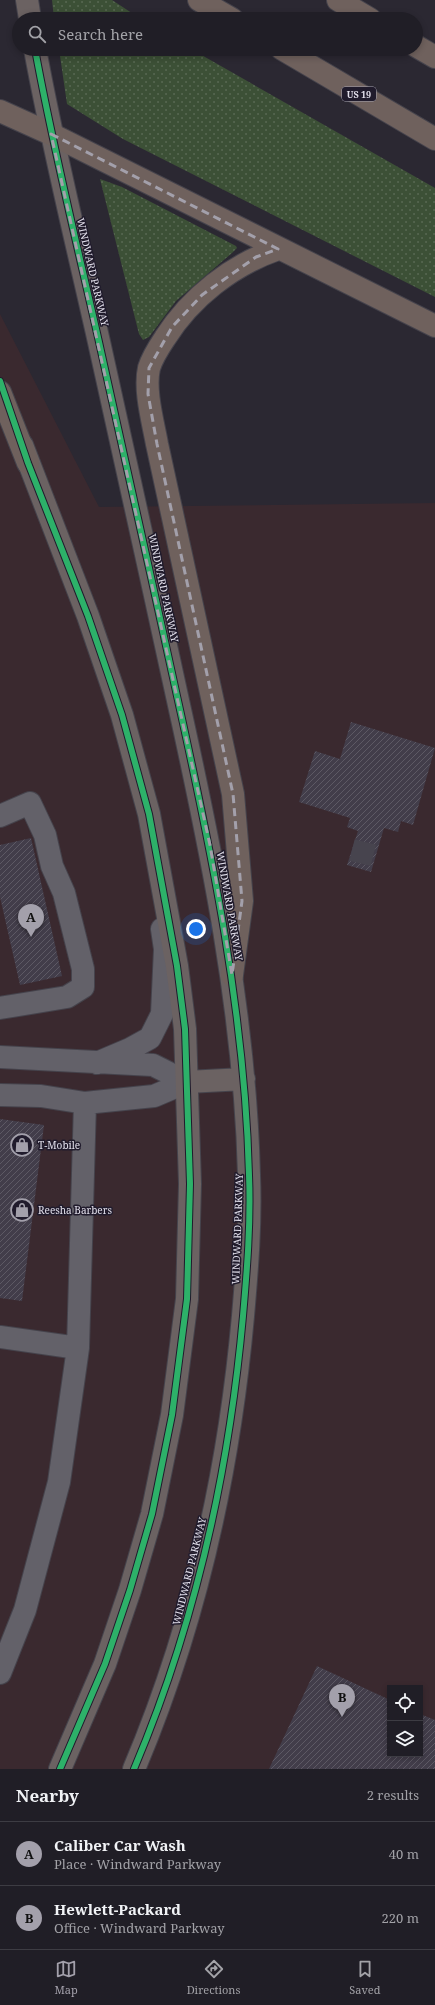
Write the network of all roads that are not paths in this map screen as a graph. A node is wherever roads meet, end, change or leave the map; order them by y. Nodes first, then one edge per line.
1 (27, 0) edge
2 (199, 0) edge
3 (338, 0) edge
4 (29, 12) edge
5 (220, 12) edge
6 (358, 12) edge
7 (423, 50) edge
8 (36, 56) edge
9 (294, 56) edge
10 (435, 57) edge
11 (0, 112) edge
12 (51, 134) junction
13 (435, 139) edge
14 (278, 249) junction
15 (435, 326) edge
16 (0, 381) edge
17 (0, 392) edge
18 (28, 463) junction
19 (149, 814) junction
20 (0, 816) edge
21 (232, 976) junction
22 (0, 1008) edge
23 (0, 1057) edge
24 (97, 1063) junction
25 (244, 1079) junction
26 (187, 1082) junction
27 (0, 1094) edge
28 (85, 1103) junction
29 (0, 1337) edge
30 (78, 1348) junction
31 (0, 1673) edge
32 (60, 1769) edge
33 (134, 1769) edge

1 - 4 main road
2 - 5 highway
3 - 6 highway
7 - 10 highway
8 - 12 main road, WINDWARD PARKWAY
9 - 13 highway, US 19
11 - 12 highway
12 - 14 highway
12 - 21 main road, WINDWARD PARKWAY
14 - 15 highway
14 - 21 highway
16 - 18 main road
17 - 18 highway
18 - 19 main road
19 - 24 lane
19 - 26 main road
20 - 22 lane
21 - 25 main road, WINDWARD PARKWAY
23 - 24 lane
24 - 26 lane
25 - 26 main road
25 - 33 main road, WINDWARD PARKWAY
26 - 28 lane
26 - 32 main road
27 - 28 lane
28 - 30 lane
29 - 30 lane
30 - 31 lane

